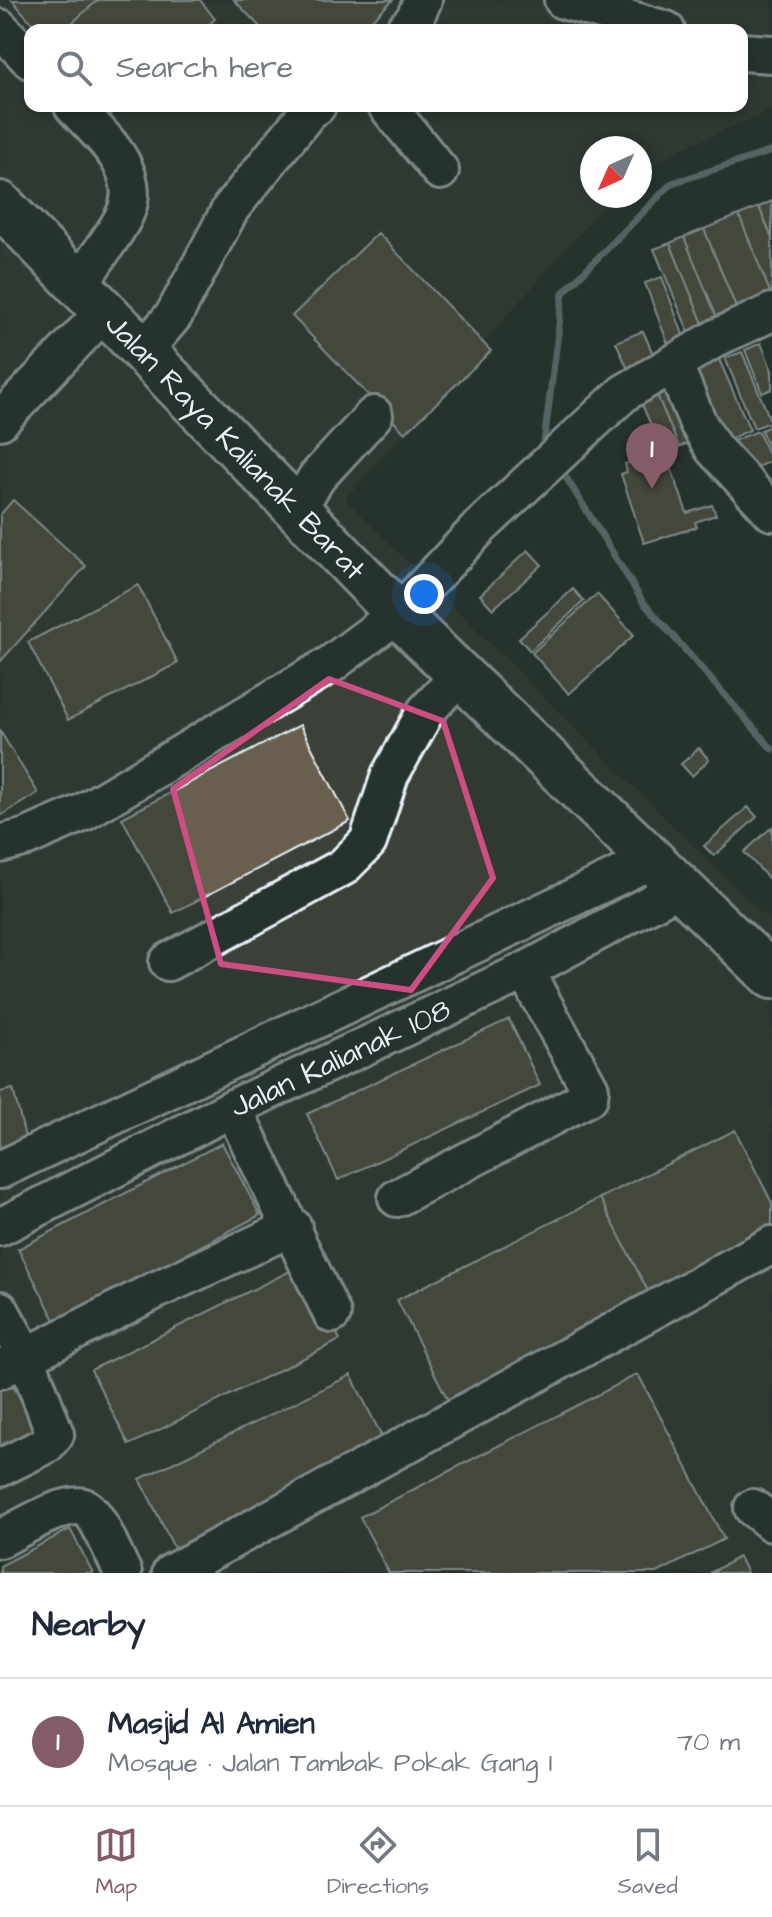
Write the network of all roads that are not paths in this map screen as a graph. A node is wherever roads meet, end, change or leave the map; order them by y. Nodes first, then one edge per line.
1 (423, 0) edge
2 (563, 0) edge
3 (410, 24) edge
4 (645, 24) edge
5 (0, 28) edge
6 (748, 52) edge
7 (24, 54) edge
8 (772, 54) edge
9 (78, 112) edge
10 (308, 112) edge
11 (392, 112) edge
12 (440, 171) dead end
13 (0, 204) edge
14 (92, 298) junction
15 (772, 312) edge
16 (144, 350) junction
17 (674, 365) junction
18 (374, 415) dead end
19 (0, 421) edge
20 (759, 478) edge
21 (298, 508) junction
22 (772, 512) edge
23 (399, 613) junction
24 (461, 674) junction
25 (0, 844) edge
26 (667, 874) junction
27 (168, 962) dead end
28 (527, 970) junction
29 (772, 976) edge
30 (233, 1108) junction
31 (0, 1170) edge
32 (397, 1198) dead end
33 (0, 1227) edge
34 (293, 1227) junction
35 (772, 1245) edge
36 (0, 1310) edge
37 (332, 1314) dead end
38 (13, 1363) edge
39 (0, 1468) edge
40 (0, 1539) edge
41 (123, 1573) edge
42 (171, 1573) edge

1 - 3 street
2 - 4 street
5 - 7 street
6 - 8 street
9 - 14 street
10 - 16 street
11 - 12 street
13 - 14 highway, Jalan Raya Kalianak Barat
14 - 16 highway, Jalan Raya Kalianak Barat
14 - 19 street
15 - 17 street
16 - 21 highway, Jalan Raya Kalianak Barat
17 - 20 street
17 - 23 street
18 - 21 street
20 - 22 street
21 - 23 highway, Jalan Raya Kalianak Barat
23 - 24 highway, Jalan Raya Kalianak Barat
23 - 25 street
24 - 26 highway, Jalan Raya Kalianak Barat
24 - 27 street
26 - 28 street, Jalan Kalianak 108
26 - 29 highway, Jalan Raya Kalianak Barat
26 - 31 street
28 - 30 street, Jalan Kalianak 108
28 - 32 street
30 - 33 street, Jalan Kalianak 108
30 - 34 street
34 - 37 street
34 - 38 street
35 - 42 street
36 - 38 street
38 - 39 street
40 - 41 street

